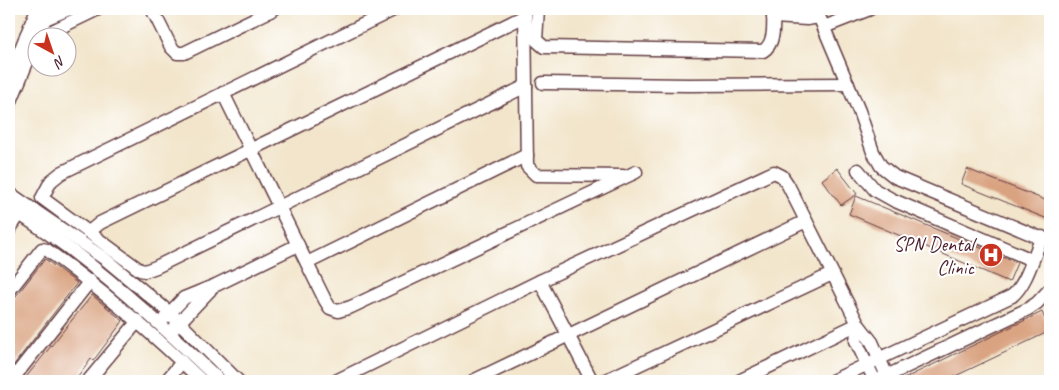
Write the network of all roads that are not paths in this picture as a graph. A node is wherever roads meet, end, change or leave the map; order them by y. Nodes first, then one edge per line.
1 (70, 9) edge
2 (98, 9) edge
3 (152, 9) edge
4 (274, 9) edge
5 (395, 9) edge
6 (538, 9) edge
7 (870, 9) edge
8 (525, 12) edge
9 (773, 12) edge
10 (41, 13) edge
11 (819, 15) edge
12 (37, 28) edge
13 (55, 28) edge
14 (28, 48) edge
15 (28, 56) edge
16 (9, 78) edge
17 (543, 83) dead end
18 (848, 84) junction
19 (526, 86) junction
20 (224, 93) junction
21 (9, 106) edge
22 (252, 149) junction
23 (527, 155) junction
24 (858, 170) dead end
25 (886, 170) junction
26 (871, 185) junction
27 (915, 185) junction
28 (949, 199) junction
29 (14, 205) edge
30 (907, 206) junction
31 (280, 207) junction
32 (995, 218) junction
33 (939, 220) junction
34 (806, 221) junction
35 (9, 230) edge
36 (89, 232) junction
37 (1046, 239) edge
38 (986, 240) junction
39 (298, 245) junction
40 (1032, 260) junction
41 (307, 263) junction
42 (832, 274) junction
43 (90, 281) junction
44 (540, 281) junction
45 (1050, 289) edge
46 (9, 290) edge
47 (1018, 290) junction
48 (1035, 304) junction
49 (174, 318) junction
50 (138, 321) junction
51 (160, 324) junction
52 (858, 324) junction
53 (170, 333) junction
54 (568, 335) junction
55 (879, 358) junction
56 (182, 362) junction
57 (866, 364) junction
58 (879, 379) edge
59 (11, 381) edge
60 (88, 381) edge
61 (166, 381) edge
62 (202, 381) edge
63 (220, 381) edge
64 (238, 381) edge
65 (336, 381) edge
66 (473, 381) edge
67 (592, 381) edge
68 (604, 381) edge
69 (739, 381) edge
70 (832, 381) edge

1 - 10 street
2 - 13 street
3 - 4 street
5 - 20 street
6 - 9 street
7 - 11 street
8 - 19 street
8 - 22 street
9 - 11 street
10 - 12 street
11 - 18 street
14 - 16 street
15 - 21 street
17 - 18 street
18 - 25 street
19 - 23 street
19 - 31 street
20 - 22 street
20 - 36 street
22 - 31 street
22 - 36 street
23 - 41 street
23 - 41 street
24 - 26 street
25 - 26 street
25 - 27 street
26 - 30 street
27 - 28 street
27 - 30 street
28 - 32 street
28 - 33 street
29 - 35 street
29 - 49 street
29 - 51 street
30 - 33 street
31 - 36 street
31 - 39 street
32 - 37 street
32 - 38 street
33 - 38 street
34 - 42 street
34 - 44 street
34 - 54 street
37 - 40 street
38 - 40 street
39 - 41 street
39 - 49 street
40 - 47 street
42 - 52 street
42 - 68 street
43 - 46 street
43 - 50 street
43 - 59 street
44 - 54 street
44 - 65 street
45 - 48 street
47 - 48 street
47 - 55 street
48 - 58 street
49 - 51 street
49 - 53 street
49 - 64 street
50 - 56 street
50 - 60 street
51 - 53 street
52 - 55 street
52 - 57 street
52 - 69 street
53 - 63 street
54 - 66 street
54 - 67 street
55 - 57 street
55 - 58 street
56 - 61 street
56 - 62 street
57 - 58 street
57 - 70 street

